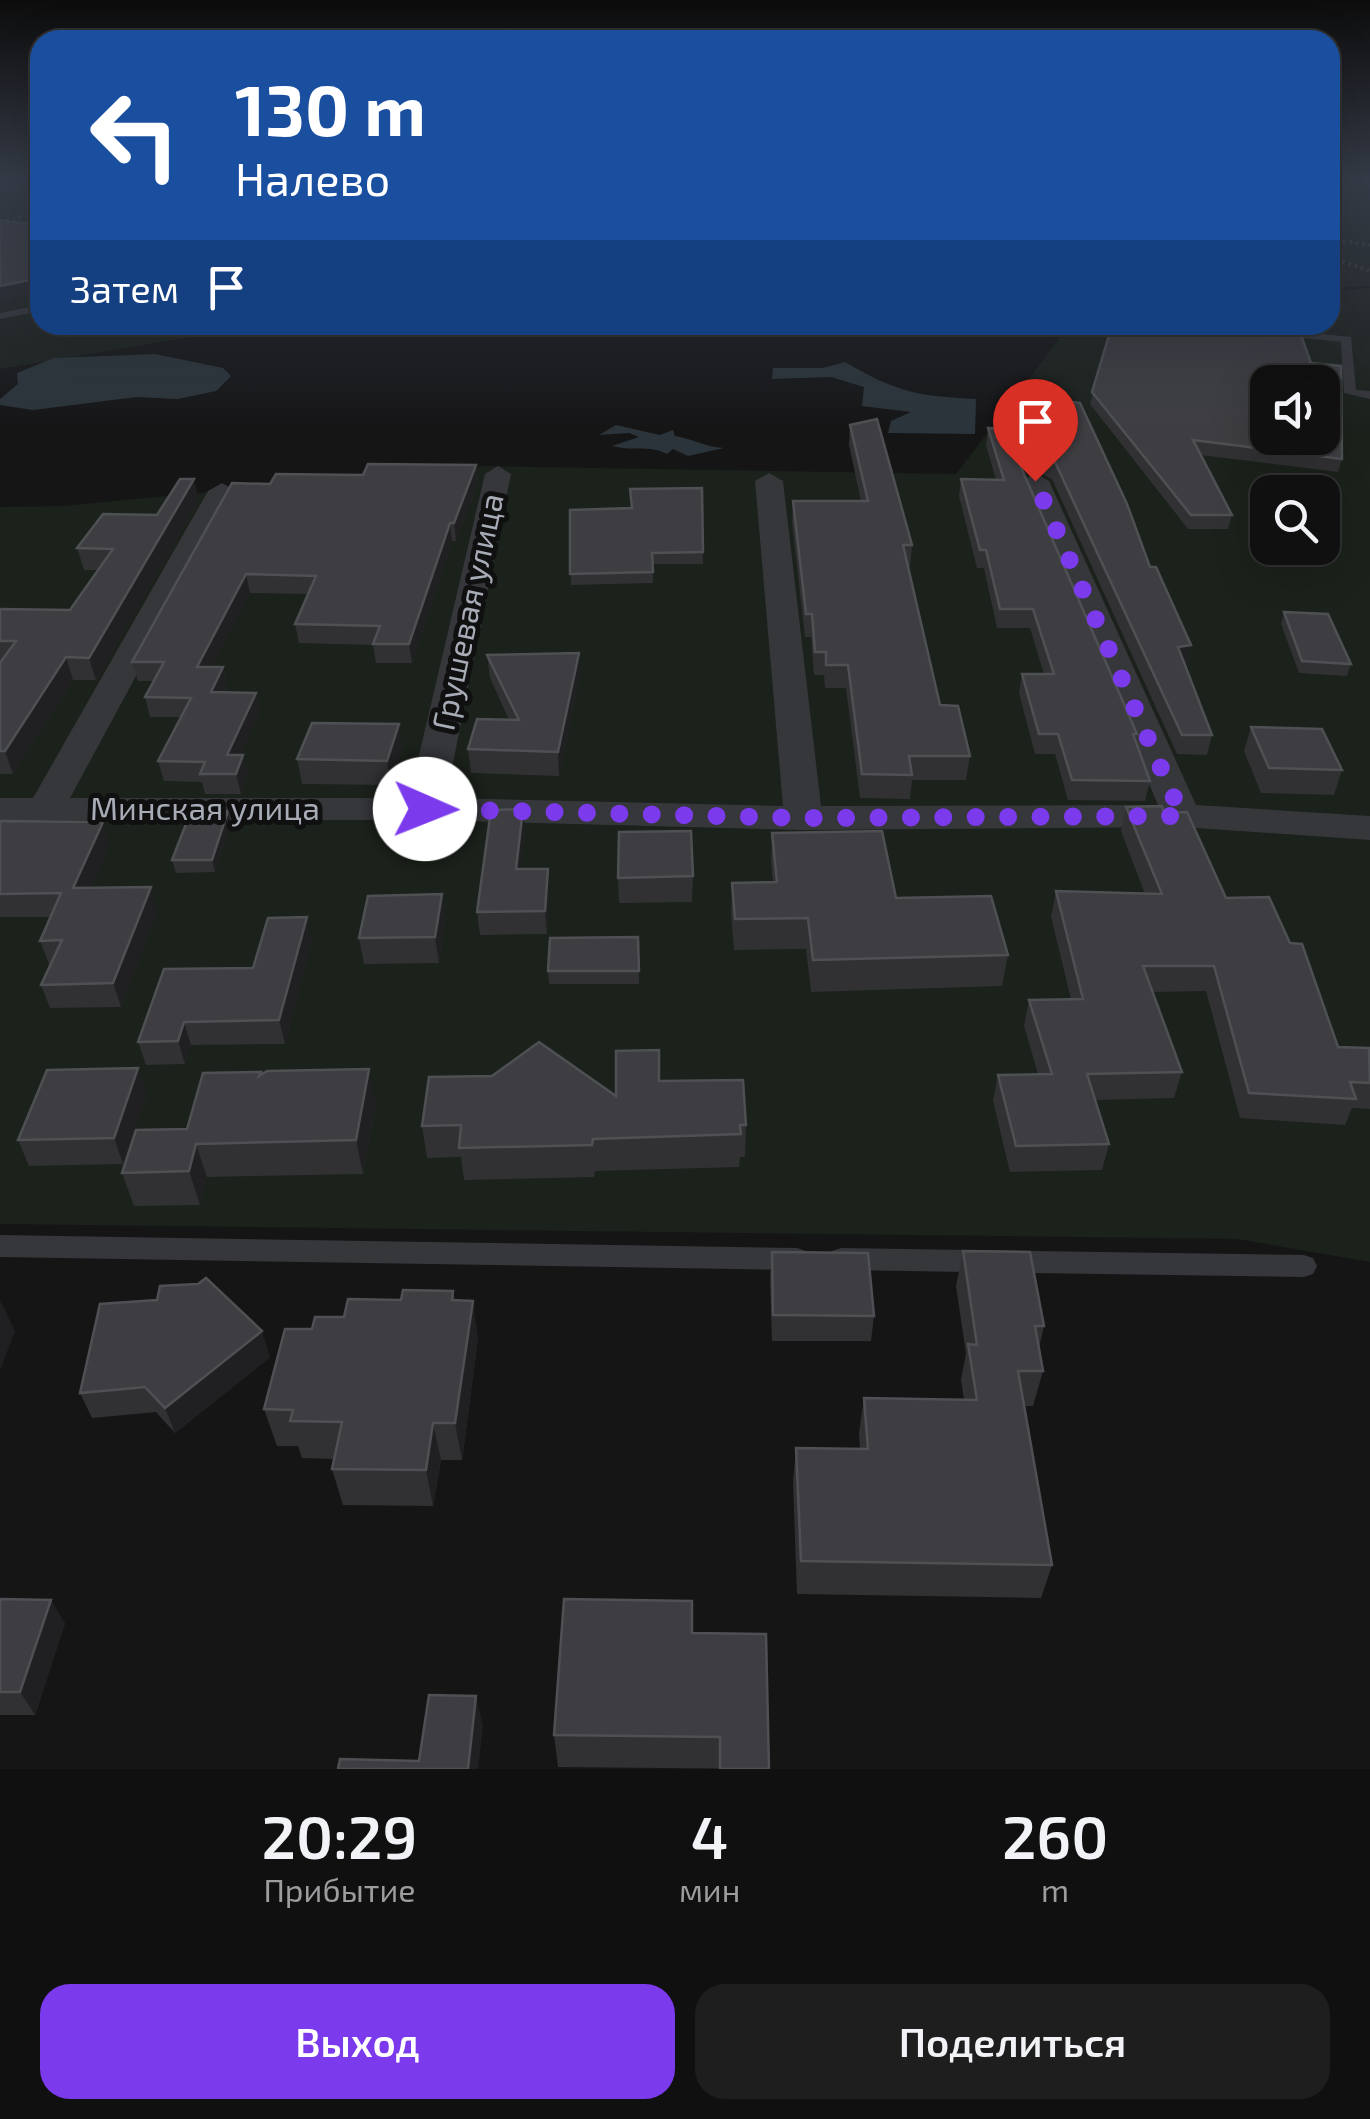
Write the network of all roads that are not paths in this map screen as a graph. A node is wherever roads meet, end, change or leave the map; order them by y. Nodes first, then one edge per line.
1 (30, 310) edge
2 (0, 316) edge
3 (1300, 335) edge
4 (1370, 395) edge
5 (498, 474) dead end
6 (768, 481) dead end
7 (1035, 481) dead end
8 (222, 491) edge
9 (45, 809) junction
10 (425, 809) junction
11 (0, 810) edge
12 (1182, 816) junction
13 (803, 818) junction
14 (1370, 828) edge
15 (0, 1246) edge
16 (1304, 1266) dead end

1 - 2 lane
3 - 4 lane
5 - 10 street, Грушевая улица
6 - 13 street
7 - 12 street
8 - 9 street
9 - 10 street, Минская улица
9 - 11 street, Минская улица
10 - 13 street, Минская улица
12 - 13 street, Минская улица
12 - 14 street, Минская улица
15 - 16 lane

